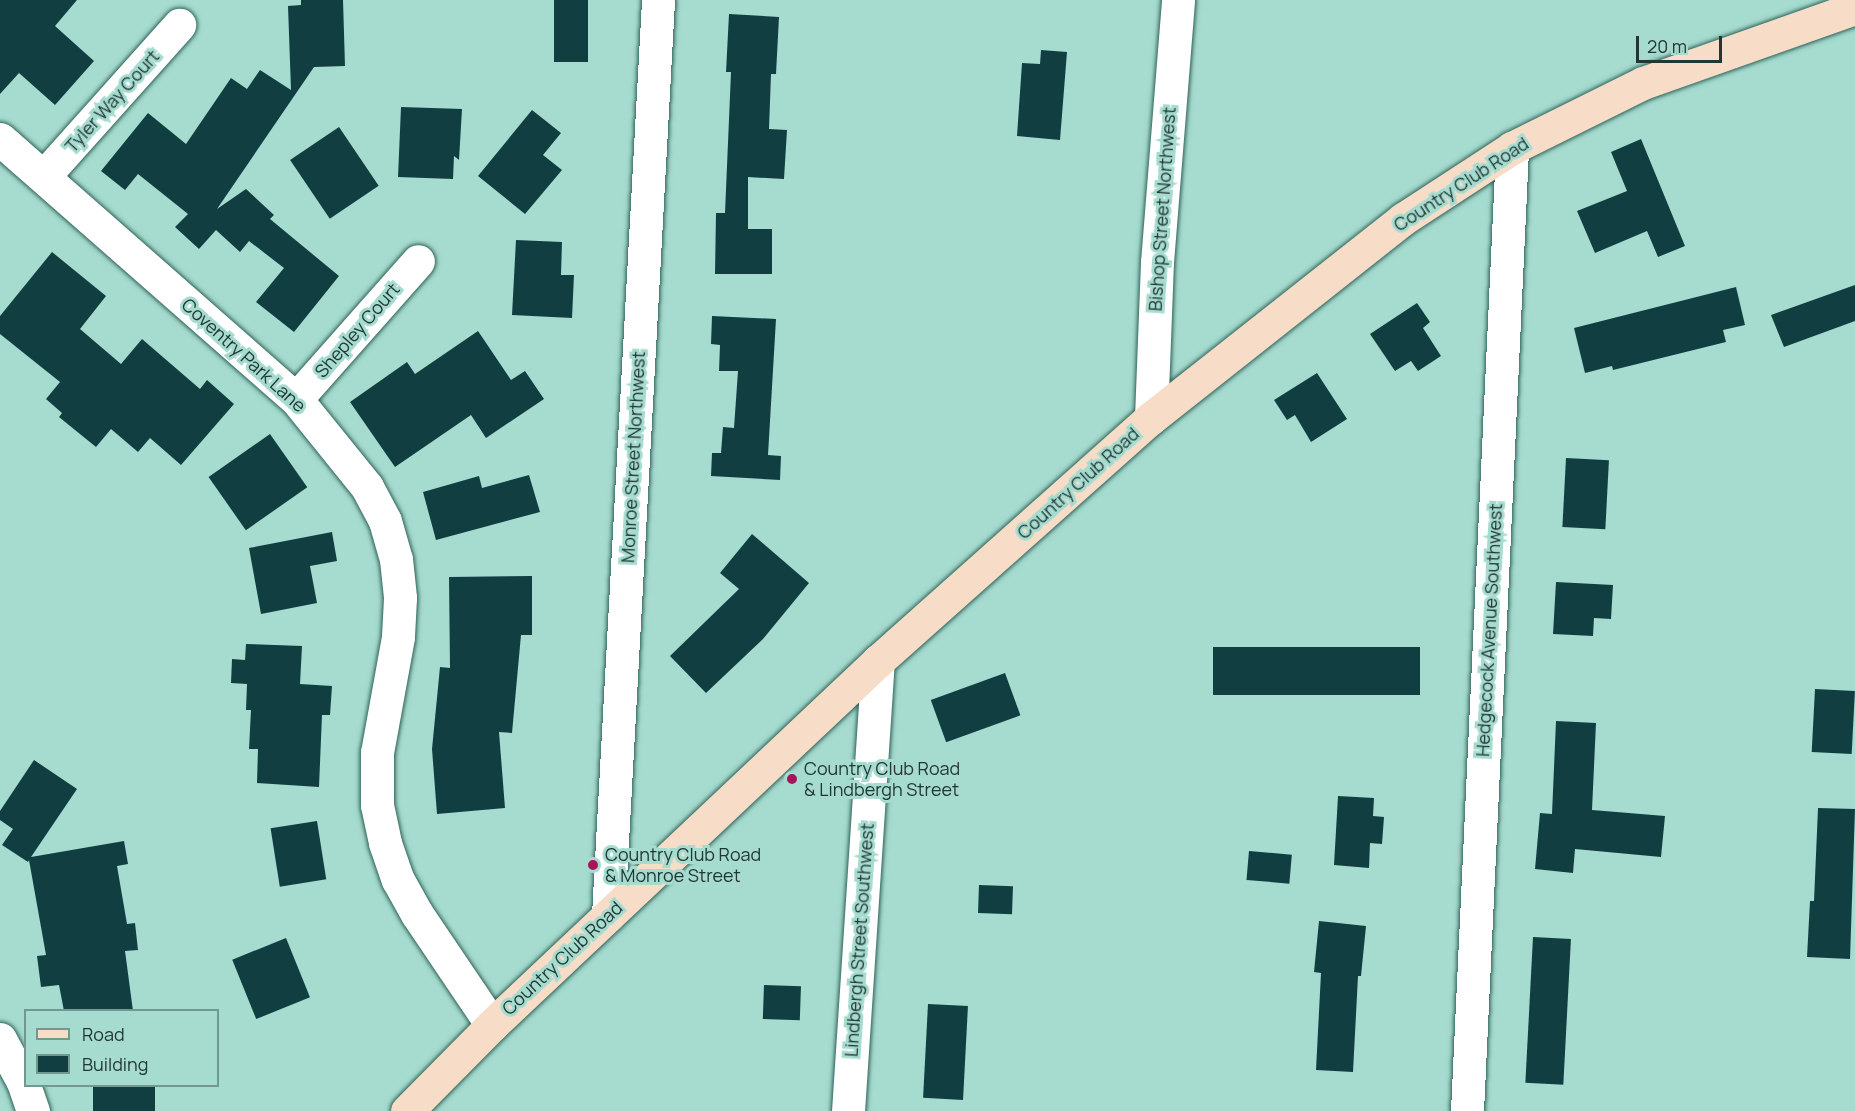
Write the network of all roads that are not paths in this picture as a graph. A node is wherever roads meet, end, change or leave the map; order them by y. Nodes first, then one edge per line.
1 (658, 0) edge
2 (1178, 0) edge
3 (1855, 8) edge
4 (179, 25) dead end
5 (0, 139) edge
6 (1512, 148) junction
7 (44, 176) junction
8 (418, 261) dead end
9 (296, 399) junction
10 (1151, 418) junction
11 (878, 661) junction
12 (608, 915) junction
13 (492, 1025) junction
14 (0, 1039) edge
15 (24, 1085) edge
16 (25, 1087) edge
17 (33, 1111) edge
18 (407, 1111) edge
19 (848, 1111) edge
20 (1467, 1111) edge

1 - 12 street, Monroe Street Northwest
2 - 10 street, Bishop Street Northwest
3 - 6 main road, Country Club Road
4 - 7 street, Tyler Way Court
5 - 7 street, Coventry Park Lane
6 - 10 main road, Country Club Road
6 - 20 street, Hedgecock Avenue Southwest
7 - 9 street, Coventry Park Lane
8 - 9 street, Shepley Court
9 - 13 street, Coventry Park Lane
10 - 11 main road, Country Club Road
11 - 12 main road, Country Club Road
11 - 19 street, Lindbergh Street Southwest
12 - 13 main road, Country Club Road
13 - 18 main road, Country Club Road
14 - 15 street
16 - 17 street

